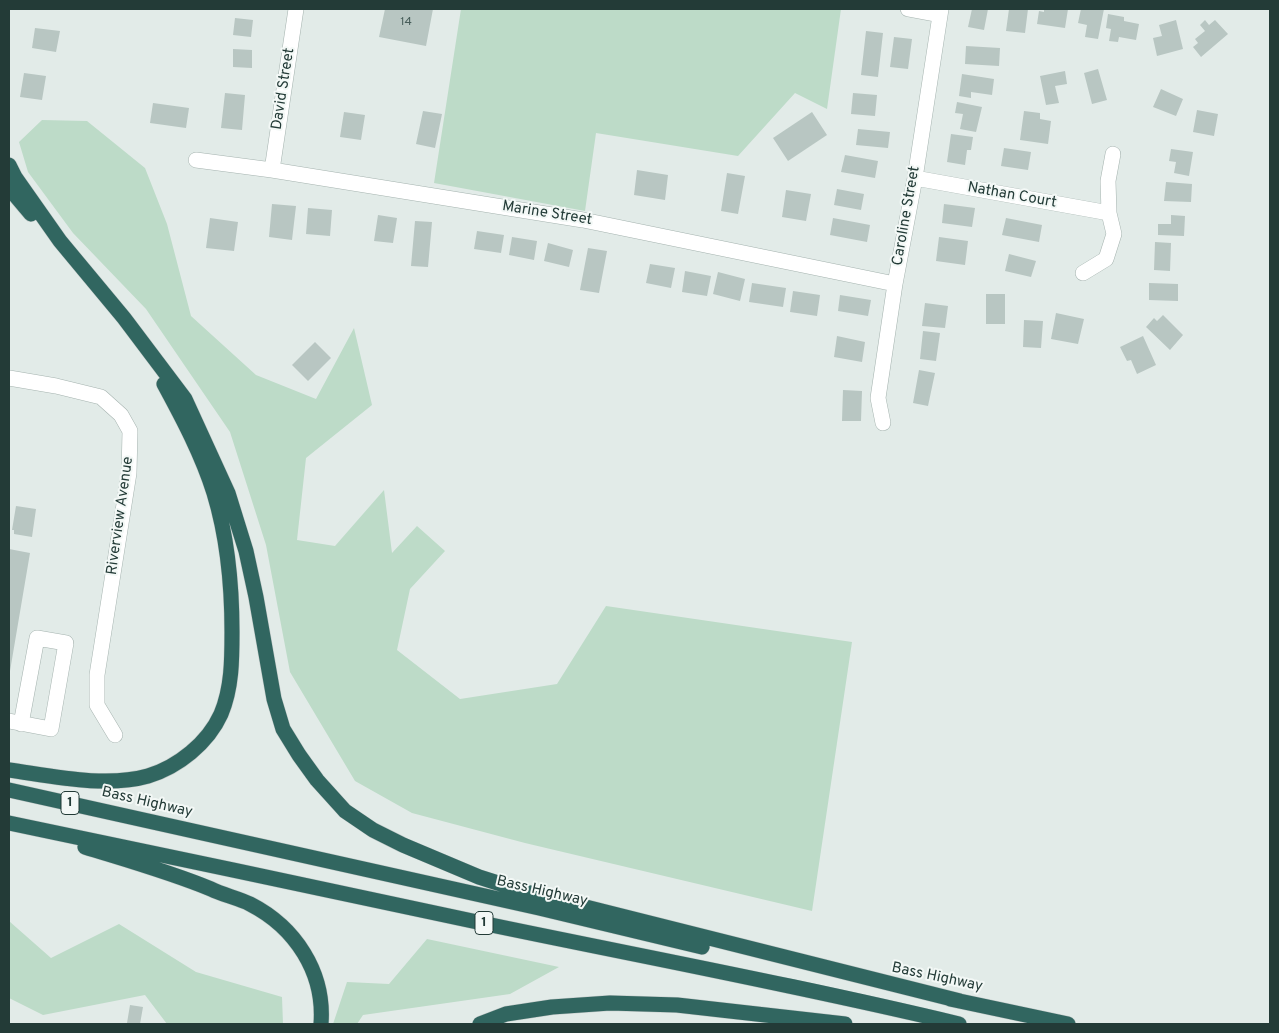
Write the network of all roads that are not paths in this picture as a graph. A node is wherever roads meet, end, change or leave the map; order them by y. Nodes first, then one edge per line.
1 (296, 9) edge
2 (908, 9) edge
3 (940, 12) edge
4 (1113, 154) dead end
5 (196, 160) dead end
6 (9, 165) edge
7 (272, 170) junction
8 (915, 178) junction
9 (9, 188) edge
10 (9, 195) edge
11 (24, 207) junction
12 (1109, 213) junction
13 (60, 241) junction
14 (1083, 273) dead end
15 (895, 284) junction
16 (124, 318) junction
17 (9, 378) edge
18 (883, 423) dead end
19 (15, 722) edge
20 (115, 735) dead end
21 (9, 770) edge
22 (9, 790) edge
23 (9, 824) edge
24 (960, 1001) junction
25 (321, 1024) edge
26 (480, 1024) edge
27 (845, 1024) edge
28 (959, 1024) edge
29 (1068, 1024) edge

1 - 7 street, David Street
2 - 3 street
3 - 8 street, Caroline Street
4 - 12 street
5 - 7 street, Marine Street
6 - 13 highway
7 - 15 street, Marine Street
8 - 12 street, Nathan Court
8 - 15 street, Caroline Street
9 - 11 highway
10 - 11 highway
11 - 13 highway
12 - 14 street
13 - 16 highway
15 - 18 street, Caroline Street
16 - 21 highway
16 - 24 highway
17 - 20 street, Riverview Avenue
19 - 19 street
22 - 24 highway, Bass Highway / 1
23 - 25 highway
23 - 28 highway, 1
24 - 29 highway, Bass Highway / 1
26 - 27 highway

